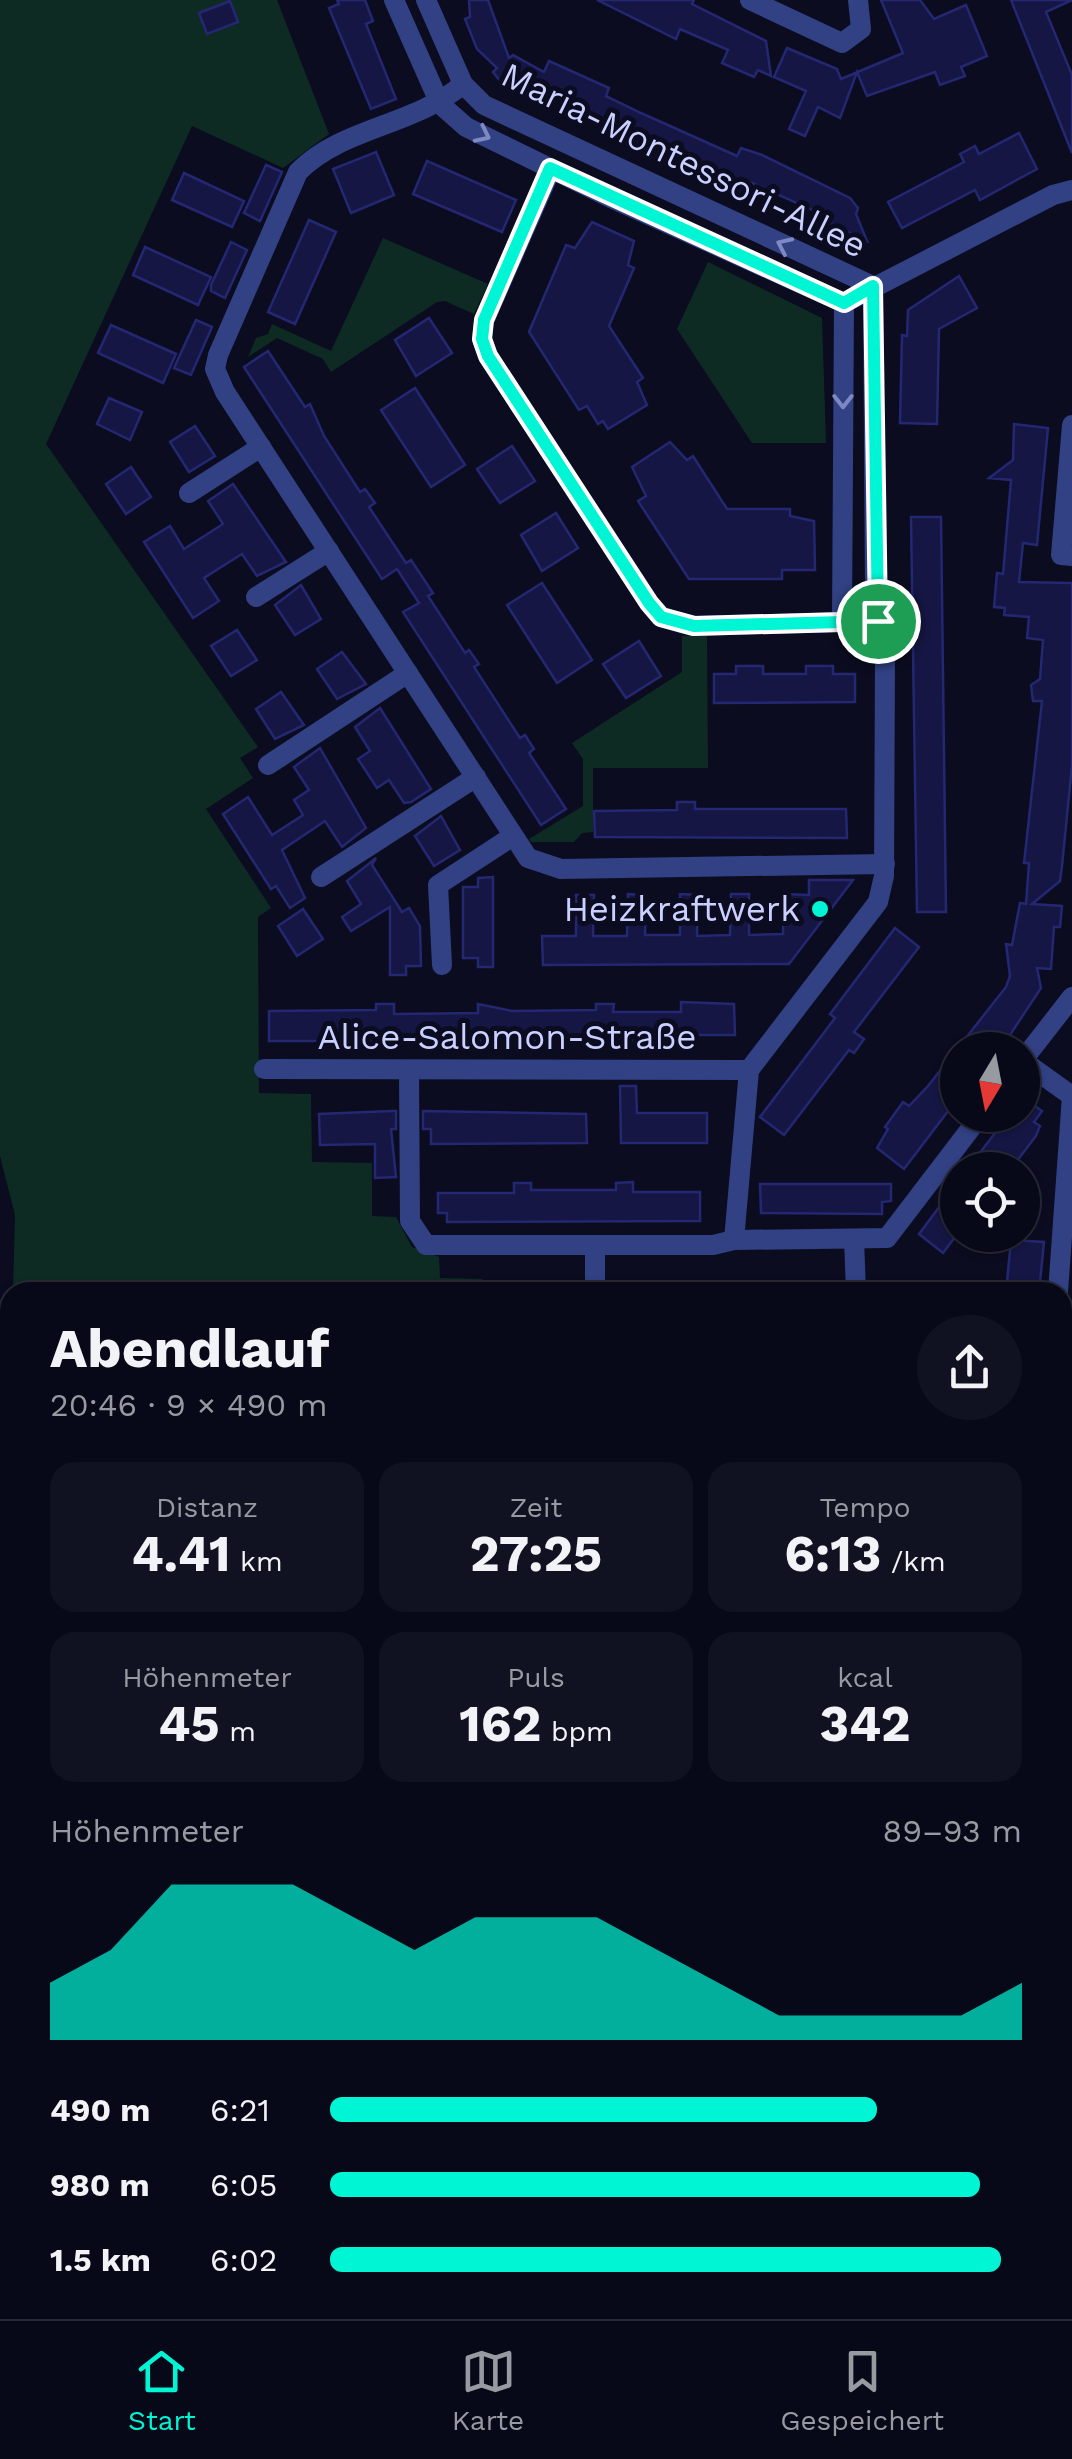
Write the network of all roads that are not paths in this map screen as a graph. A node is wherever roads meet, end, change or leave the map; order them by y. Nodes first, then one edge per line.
1 (394, 0) edge
2 (426, 0) edge
3 (750, 0) edge
4 (858, 0) edge
5 (463, 84) junction
6 (440, 104) junction
7 (550, 168) junction
8 (1072, 190) edge
9 (873, 286) junction
10 (844, 303) junction
11 (1072, 426) edge
12 (261, 447) junction
13 (189, 493) dead end
14 (1068, 509) edge
15 (329, 551) junction
16 (1072, 556) edge
17 (256, 597) dead end
18 (878, 621) junction
19 (842, 622) junction
20 (408, 673) junction
21 (268, 765) dead end
22 (476, 778) junction
23 (513, 836) junction
24 (885, 864) junction
25 (321, 877) dead end
26 (442, 965) dead end
27 (1072, 996) edge
28 (1040, 1038) edge
29 (264, 1069) dead end
30 (409, 1070) junction
31 (749, 1070) junction
32 (1040, 1073) edge
33 (968, 1132) edge
34 (854, 1239) junction
35 (734, 1240) junction
36 (595, 1246) junction
37 (596, 1282) edge
38 (856, 1282) edge
39 (1059, 1282) edge

1 - 6 street, Maria-Montessori-Allee
2 - 5 street, Maria-Montessori-Allee
3 - 4 street
5 - 6 street
9 -> 5 street, Maria-Montessori-Allee
6 -> 7 street, Maria-Montessori-Allee
6 - 12 street
7 - 10 street, Maria-Montessori-Allee
7 - 19 street
8 - 9 street
9 - 10 street
9 - 18 street, Maria-Montessori-Allee
10 -> 19 street, Maria-Montessori-Allee
11 - 14 street
12 - 13 street
12 - 15 street
14 - 16 street
15 - 17 street
15 - 20 street
18 - 19 street
18 - 24 street, Maria-Montessori-Allee
20 - 21 street
20 - 22 street
22 - 23 street
22 - 25 street
23 - 24 street
23 - 26 street
24 - 31 street, Maria-Montessori-Allee
27 - 28 street
29 - 30 street, Alice-Salomon-Straße
30 - 31 street, Alice-Salomon-Straße
30 - 36 street
31 - 35 street
32 - 39 street
33 - 34 street
34 - 35 street
34 - 38 street
35 - 36 street
36 - 37 street

